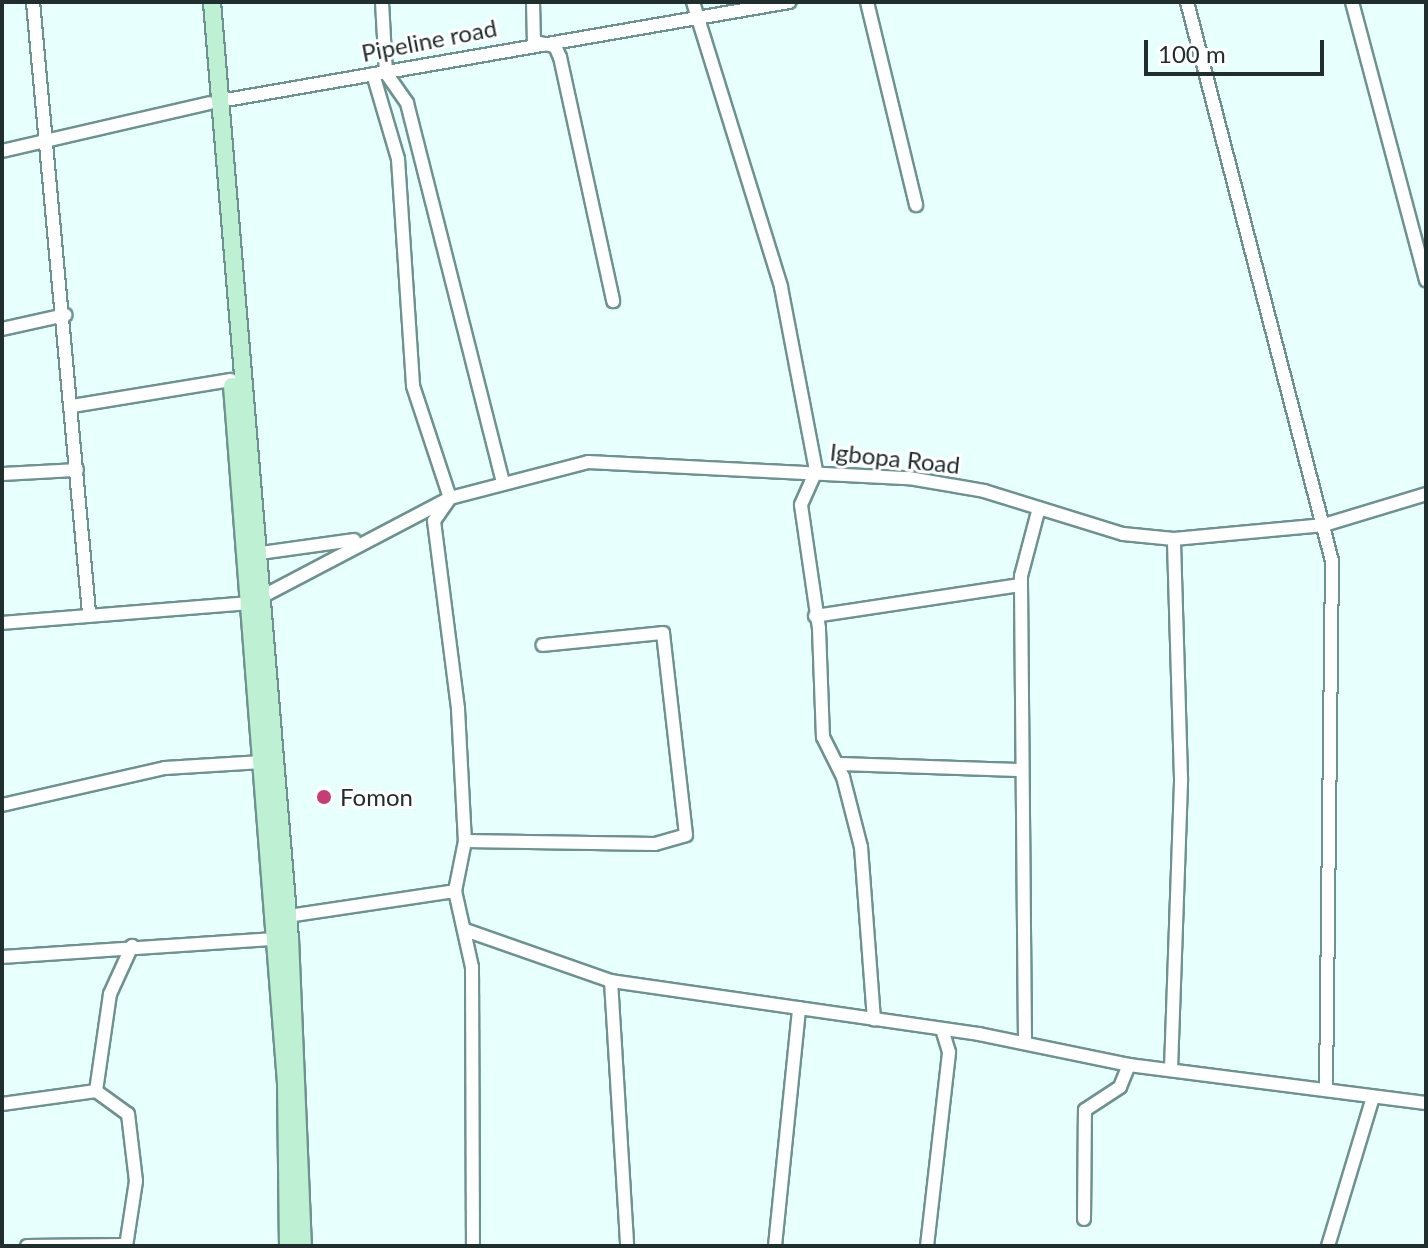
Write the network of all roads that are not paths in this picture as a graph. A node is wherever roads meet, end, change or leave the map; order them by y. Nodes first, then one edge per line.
1 (33, 2) edge
2 (202, 2) edge
3 (212, 2) edge
4 (382, 2) edge
5 (533, 2) edge
6 (693, 2) edge
7 (789, 2) edge
8 (867, 2) edge
9 (1187, 2) edge
10 (1352, 2) edge
11 (696, 16) junction
12 (534, 42) junction
13 (379, 74) junction
14 (215, 102) junction
15 (51, 141) junction
16 (2, 151) edge
17 (916, 205) dead end
18 (1426, 280) edge
19 (613, 301) dead end
20 (65, 315) junction
21 (2, 329) edge
22 (231, 380) junction
23 (72, 406) junction
24 (77, 470) junction
25 (816, 471) junction
26 (2, 474) edge
27 (502, 479) junction
28 (1426, 494) edge
29 (450, 498) junction
30 (1039, 508) junction
31 (1324, 525) junction
32 (361, 539) junction
33 (1174, 539) junction
34 (252, 554) junction
35 (1021, 585) junction
36 (257, 600) junction
37 (89, 613) junction
38 (815, 616) junction
39 (2, 623) edge
40 (543, 645) dead end
41 (262, 762) junction
42 (839, 764) junction
43 (1019, 770) junction
44 (2, 805) edge
45 (465, 841) junction
46 (455, 891) junction
47 (288, 916) junction
48 (468, 931) junction
49 (276, 939) junction
50 (132, 946) junction
51 (2, 957) edge
52 (611, 981) junction
53 (799, 1008) junction
54 (874, 1020) junction
55 (942, 1029) junction
56 (1025, 1042) junction
57 (1129, 1065) junction
58 (1171, 1069) junction
59 (1326, 1089) junction
60 (96, 1091) junction
61 (1373, 1097) junction
62 (1426, 1103) edge
63 (2, 1104) edge
64 (1084, 1219) dead end
65 (126, 1245) edge
66 (27, 1246) edge
67 (288, 1246) edge
68 (303, 1246) edge
69 (473, 1246) edge
70 (627, 1246) edge
71 (775, 1246) edge
72 (927, 1246) edge
73 (1328, 1246) edge

1 - 15 street
2 - 14 main road
3 - 14 main road
4 - 13 street
5 - 12 street
6 - 11 street
7 - 11 street, Pipeline road
8 - 17 street
9 - 31 street
10 - 18 street
11 - 12 street, Pipeline road
11 - 25 street
12 - 13 street, Pipeline road
12 - 19 street
13 - 14 street, Pipeline road
13 - 27 street
13 - 29 street
14 - 15 street, Pipeline road
14 - 22 main road
14 - 34 main road
15 - 16 street, Pipeline road
15 - 20 street
20 - 21 street
20 - 23 street
22 - 23 street
22 - 34 main road
23 - 24 street
24 - 26 street
24 - 37 street
25 - 27 street, Igbopa Road
25 - 30 street, Igbopa Road
25 - 38 street
27 - 29 street, Igbopa Road
28 - 31 street, Igbopa Road
29 - 32 street, Igbopa Road
29 - 45 street
30 - 33 street, Igbopa Road
30 - 35 street
31 - 33 street, Igbopa Road
31 - 59 street
32 - 34 street
32 - 36 street
33 - 58 street
34 - 36 main road
35 - 38 street
35 - 43 street
36 - 37 street
36 - 41 main road
36 - 47 main road
37 - 39 street
38 - 42 street
40 - 45 street
41 - 44 street
41 - 49 main road
42 - 43 street
42 - 54 street
43 - 56 street
45 - 46 street
46 - 47 street
46 - 48 street
47 - 68 main road
48 - 52 street
48 - 69 street
49 - 50 street
49 - 67 main road
50 - 51 street
50 - 60 street
52 - 53 street
52 - 70 street
53 - 54 street
53 - 71 street
54 - 55 street
55 - 56 street
55 - 72 street
56 - 57 street
57 - 58 street
57 - 64 street
58 - 59 street
59 - 61 street
60 - 63 street
60 - 65 street
61 - 62 street
61 - 73 street
65 - 66 street

